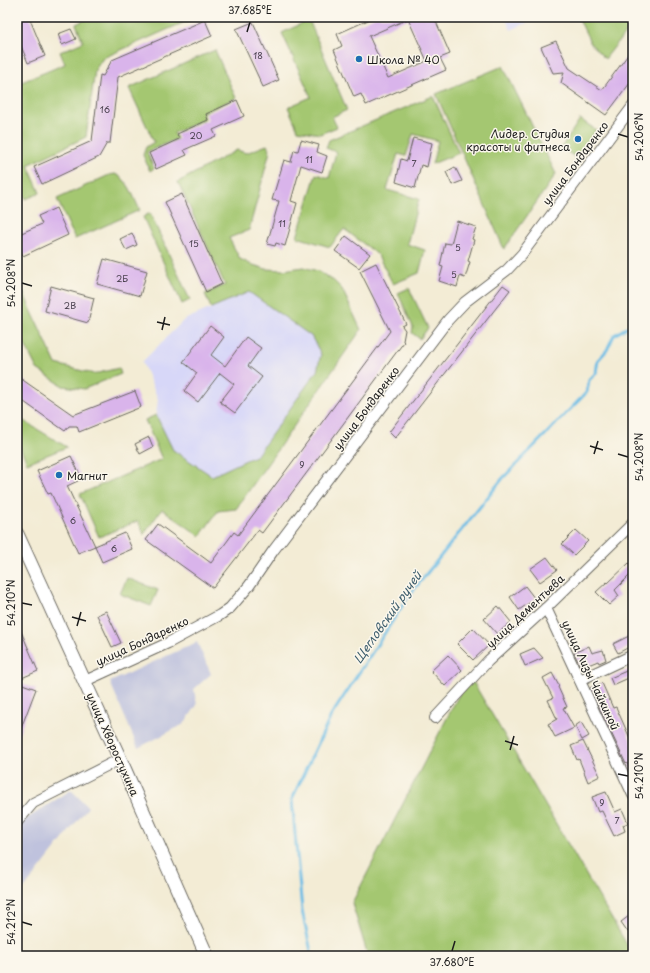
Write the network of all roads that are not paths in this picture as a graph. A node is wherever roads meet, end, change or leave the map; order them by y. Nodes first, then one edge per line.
1 (633, 106) edge
2 (633, 523) edge
3 (17, 534) edge
4 (546, 608) junction
5 (633, 656) edge
6 (580, 680) junction
7 (85, 681) junction
8 (435, 718) dead end
9 (120, 759) junction
10 (633, 795) edge
11 (17, 822) edge
12 (207, 956) edge

1 - 7 street, улица Бондаренко
2 - 4 street, улица Дементьева
3 - 7 street, улица Хворостухина
4 - 6 street, улица Лизы Чайкиной
4 - 8 street, улица Дементьева
5 - 6 street
6 - 10 street, улица Лизы Чайкиной
7 - 9 street, улица Хворостухина
9 - 11 street
9 - 12 street, улица Хворостухина

